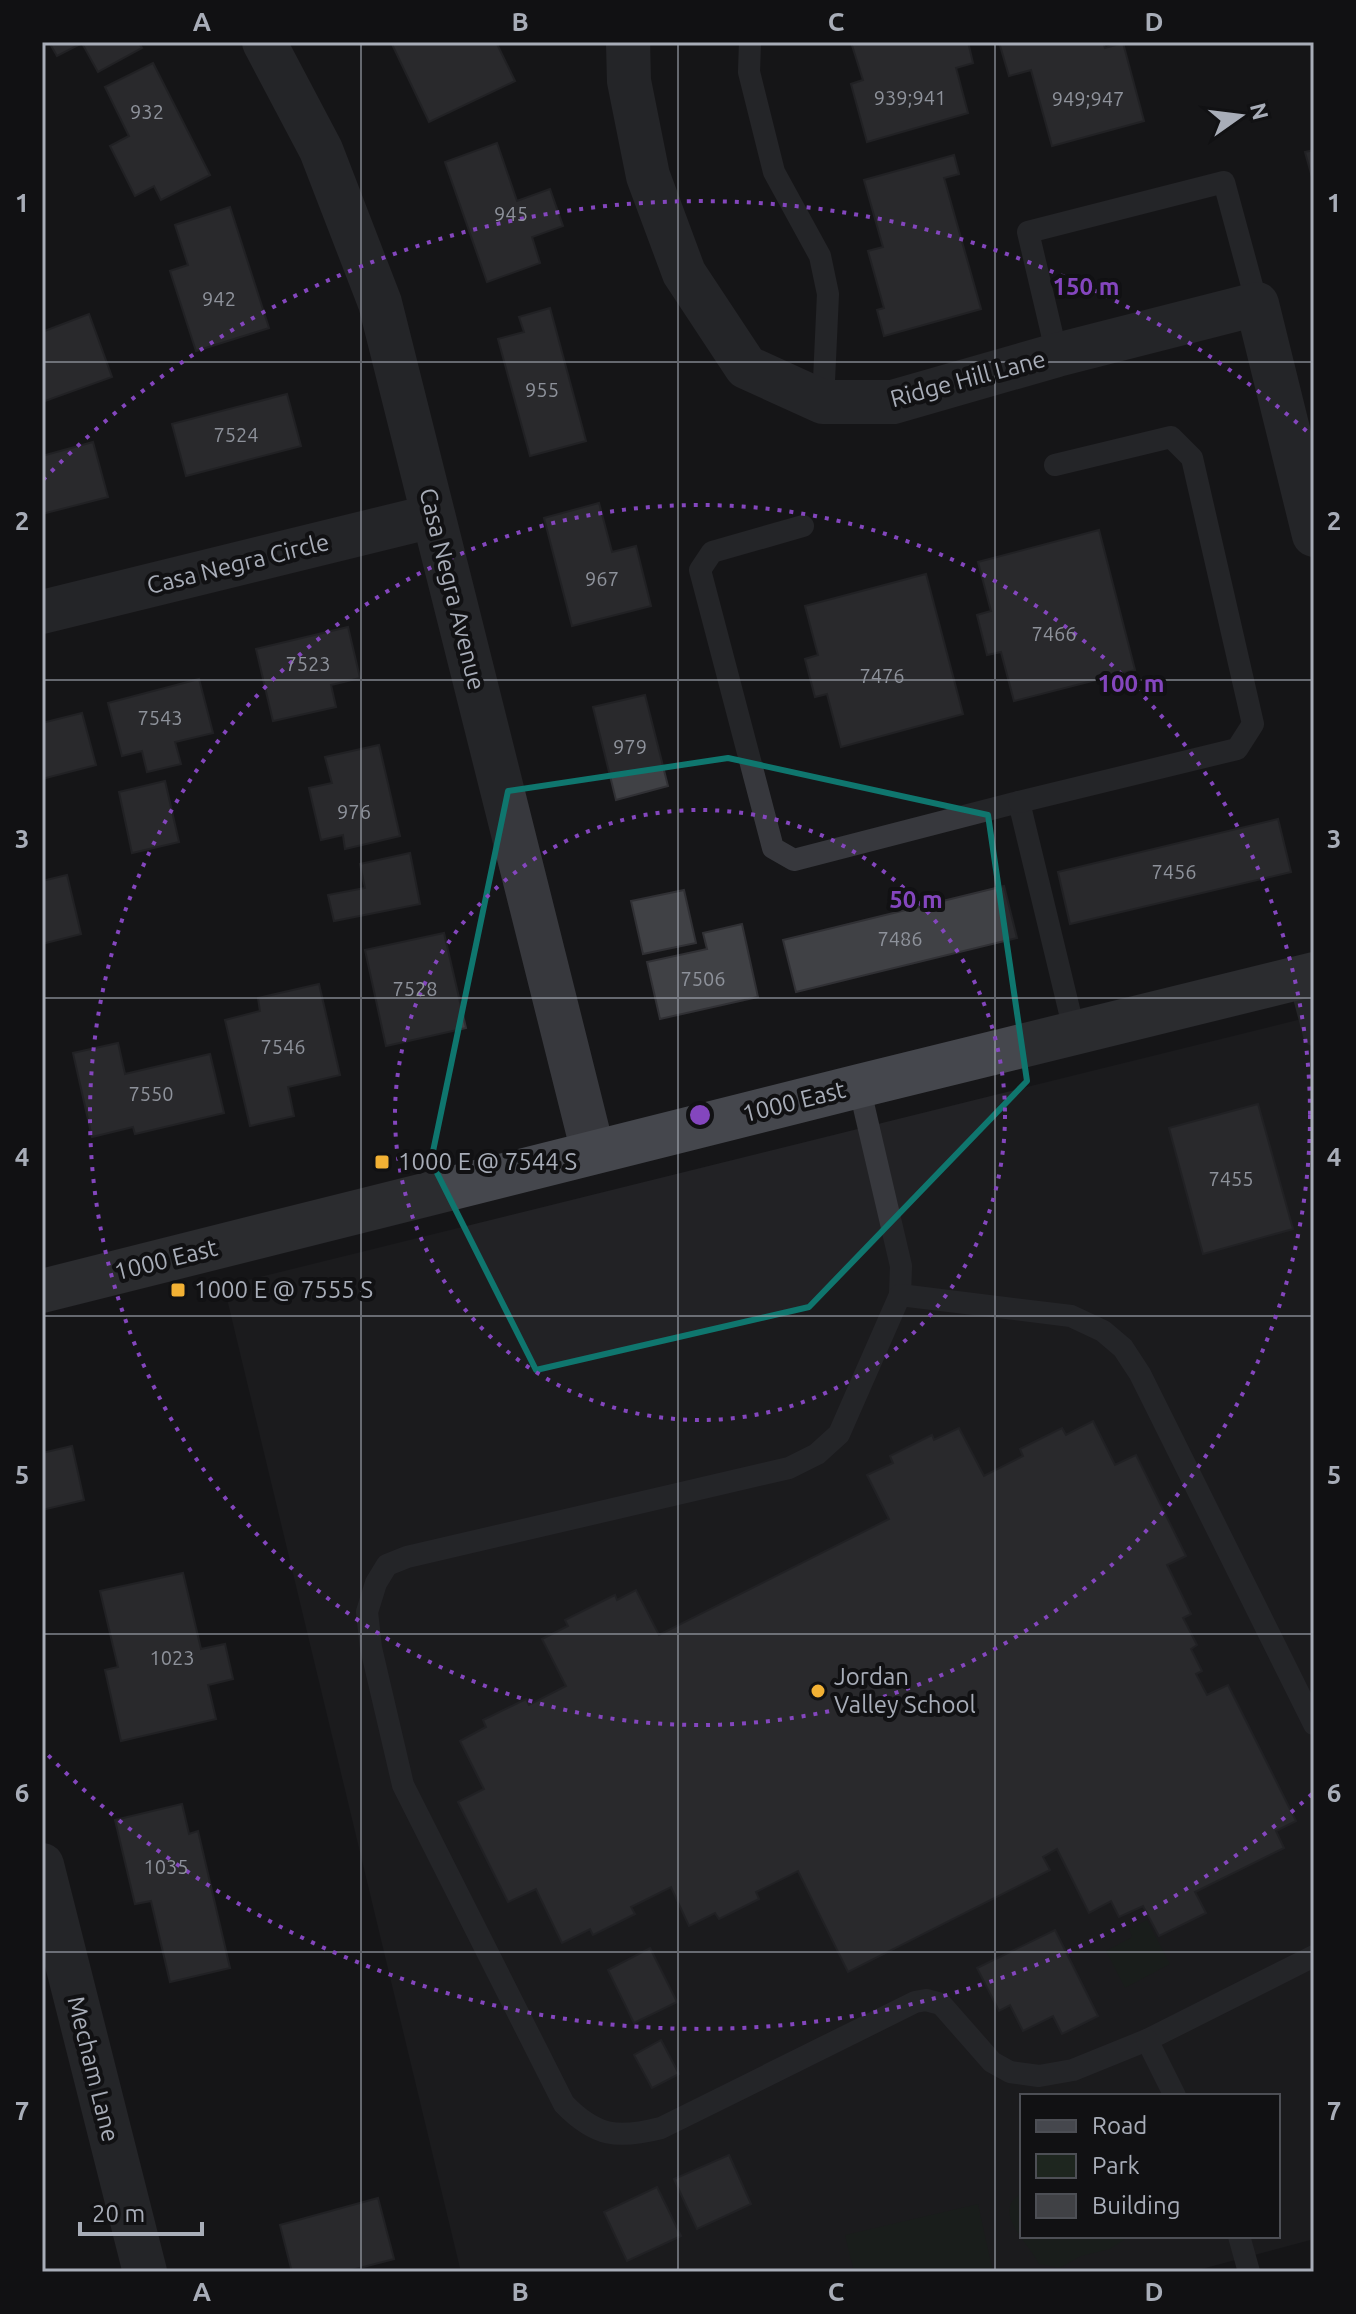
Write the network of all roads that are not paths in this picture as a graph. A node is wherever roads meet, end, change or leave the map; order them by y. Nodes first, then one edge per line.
1 (264, 42) edge
2 (628, 42) edge
3 (750, 42) edge
4 (1257, 304) junction
5 (1057, 355) junction
6 (823, 402) junction
7 (1055, 465) dead end
8 (433, 516) junction
9 (803, 526) dead end
10 (1314, 535) edge
11 (42, 612) edge
12 (1019, 802) junction
13 (1306, 976) edge
14 (1075, 1034) junction
15 (1314, 1035) edge
16 (859, 1086) junction
17 (593, 1152) junction
18 (42, 1291) edge
19 (900, 1295) junction
20 (1314, 1724) edge
21 (42, 1865) edge
22 (1314, 1956) edge
23 (1147, 2040) junction
24 (1174, 2094) edge
25 (1240, 2238) edge
26 (145, 2272) edge
27 (1249, 2272) edge

1 - 8 street, Casa Negra Avenue
2 - 6 street, Ridge Hill Lane
3 - 6 lane
4 - 5 street, Ridge Hill Lane
4 - 5 lane
4 - 10 street
5 - 6 street, Ridge Hill Lane
7 - 12 lane
8 - 11 street, Casa Negra Circle
8 - 17 street, Casa Negra Avenue
9 - 12 lane
12 - 14 lane
13 - 14 street, 1000 East
13 - 15 lane
14 - 16 street, 1000 East
16 - 17 street, 1000 East
16 - 19 lane
17 - 18 street, 1000 East
19 - 20 lane
19 - 23 lane
21 - 26 street, Mecham Lane
22 - 23 lane
23 - 24 lane
25 - 27 lane

